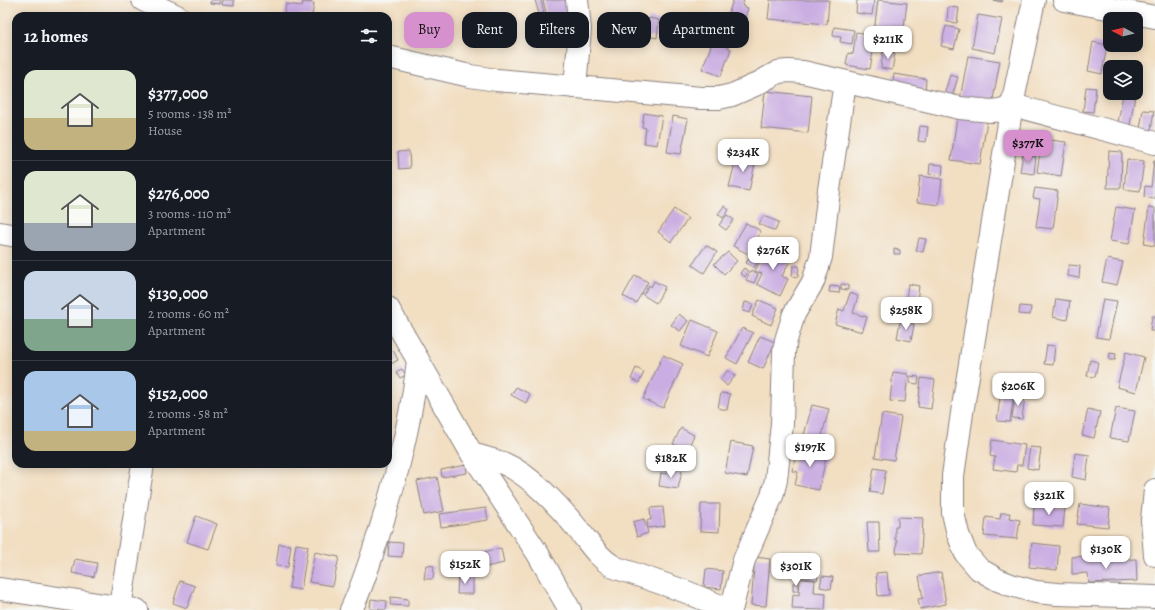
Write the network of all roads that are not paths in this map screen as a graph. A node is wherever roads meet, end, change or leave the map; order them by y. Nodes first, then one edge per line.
1 (144, 0) edge
2 (577, 0) edge
3 (1034, 0) edge
4 (1064, 0) edge
5 (169, 12) edge
6 (1155, 17) edge
7 (392, 58) edge
8 (845, 82) junction
9 (575, 87) junction
10 (1012, 105) junction
11 (1155, 143) edge
12 (0, 233) edge
13 (12, 235) edge
14 (392, 315) edge
15 (418, 360) junction
16 (472, 454) junction
17 (143, 468) edge
18 (1155, 490) edge
19 (1155, 555) edge
20 (0, 589) edge
21 (1155, 597) edge
22 (129, 608) edge
23 (351, 610) edge
24 (570, 610) edge
25 (731, 610) edge

1 - 5 street
2 - 9 street
3 - 10 street
4 - 6 street
7 - 9 street
8 - 9 street
8 - 10 street
8 - 25 street
10 - 11 street
10 - 21 street
12 - 13 street
14 - 15 street
15 - 16 street
15 - 23 street
16 - 24 street
16 - 25 street
17 - 22 street
18 - 19 street
20 - 22 street

